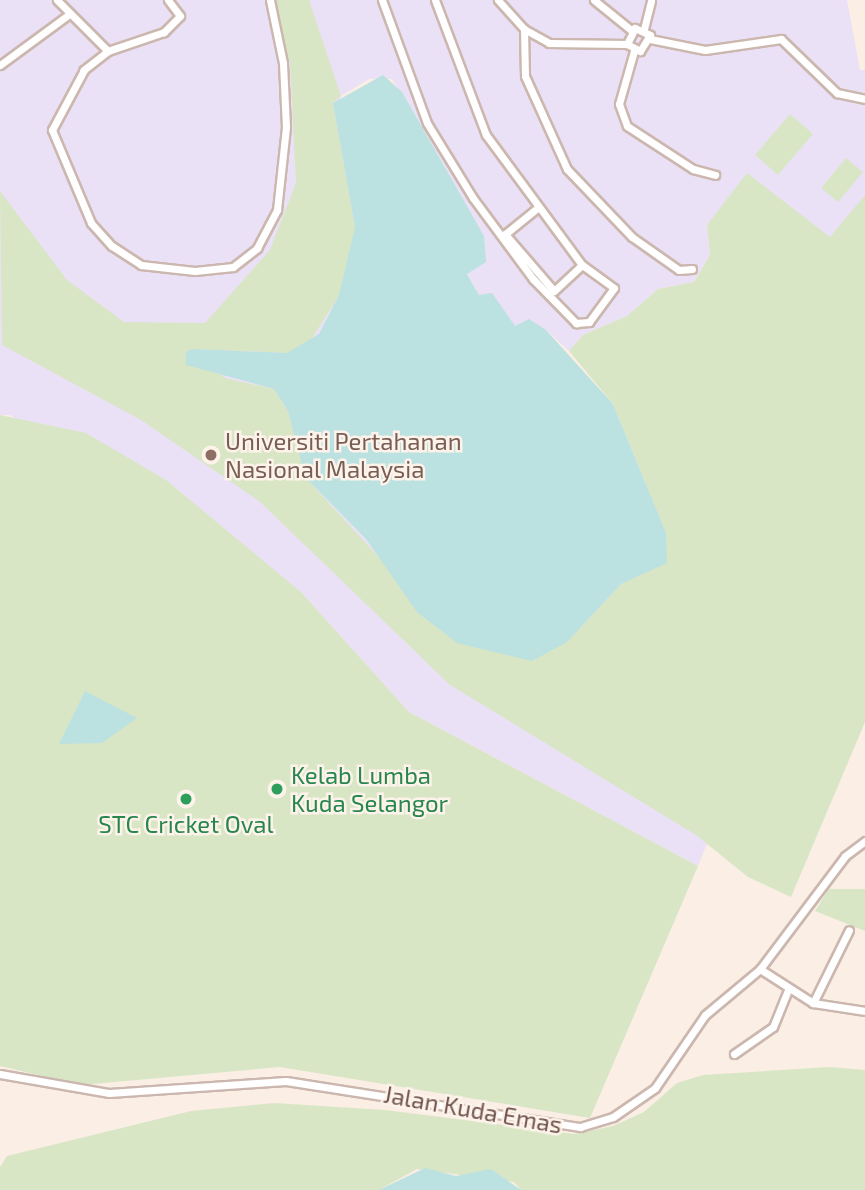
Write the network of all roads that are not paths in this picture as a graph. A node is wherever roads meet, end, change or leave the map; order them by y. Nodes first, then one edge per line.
1 (57, 0) edge
2 (168, 0) edge
3 (270, 0) edge
4 (382, 0) edge
5 (435, 0) edge
6 (498, 0) edge
7 (594, 0) edge
8 (651, 1) edge
9 (68, 15) junction
10 (524, 29) junction
11 (644, 29) junction
12 (631, 30) junction
13 (650, 39) junction
14 (627, 44) junction
15 (108, 51) junction
16 (634, 51) junction
17 (0, 65) edge
18 (865, 99) edge
19 (715, 175) dead end
20 (536, 209) junction
21 (582, 265) junction
22 (692, 269) dead end
23 (865, 841) edge
24 (849, 930) dead end
25 (760, 969) junction
26 (787, 992) junction
27 (813, 1003) junction
28 (865, 1010) edge
29 (734, 1054) dead end
30 (0, 1074) edge

1 - 9 street
2 - 15 street
3 - 15 street
4 - 21 street
5 - 20 street
6 - 10 street
7 - 12 street
8 - 11 street
9 - 15 street
9 - 17 street
10 - 14 street
10 - 22 street
11 - 12 street
11 - 13 street
12 - 14 street
13 - 16 street
13 - 18 street
14 - 16 street
16 - 19 street
20 - 21 street
20 - 21 street
23 - 25 street, Jalan Kuda Emas
24 - 27 street
25 - 26 street
25 - 30 street, Jalan Kuda Emas
26 - 27 street
26 - 29 street
27 - 28 street

